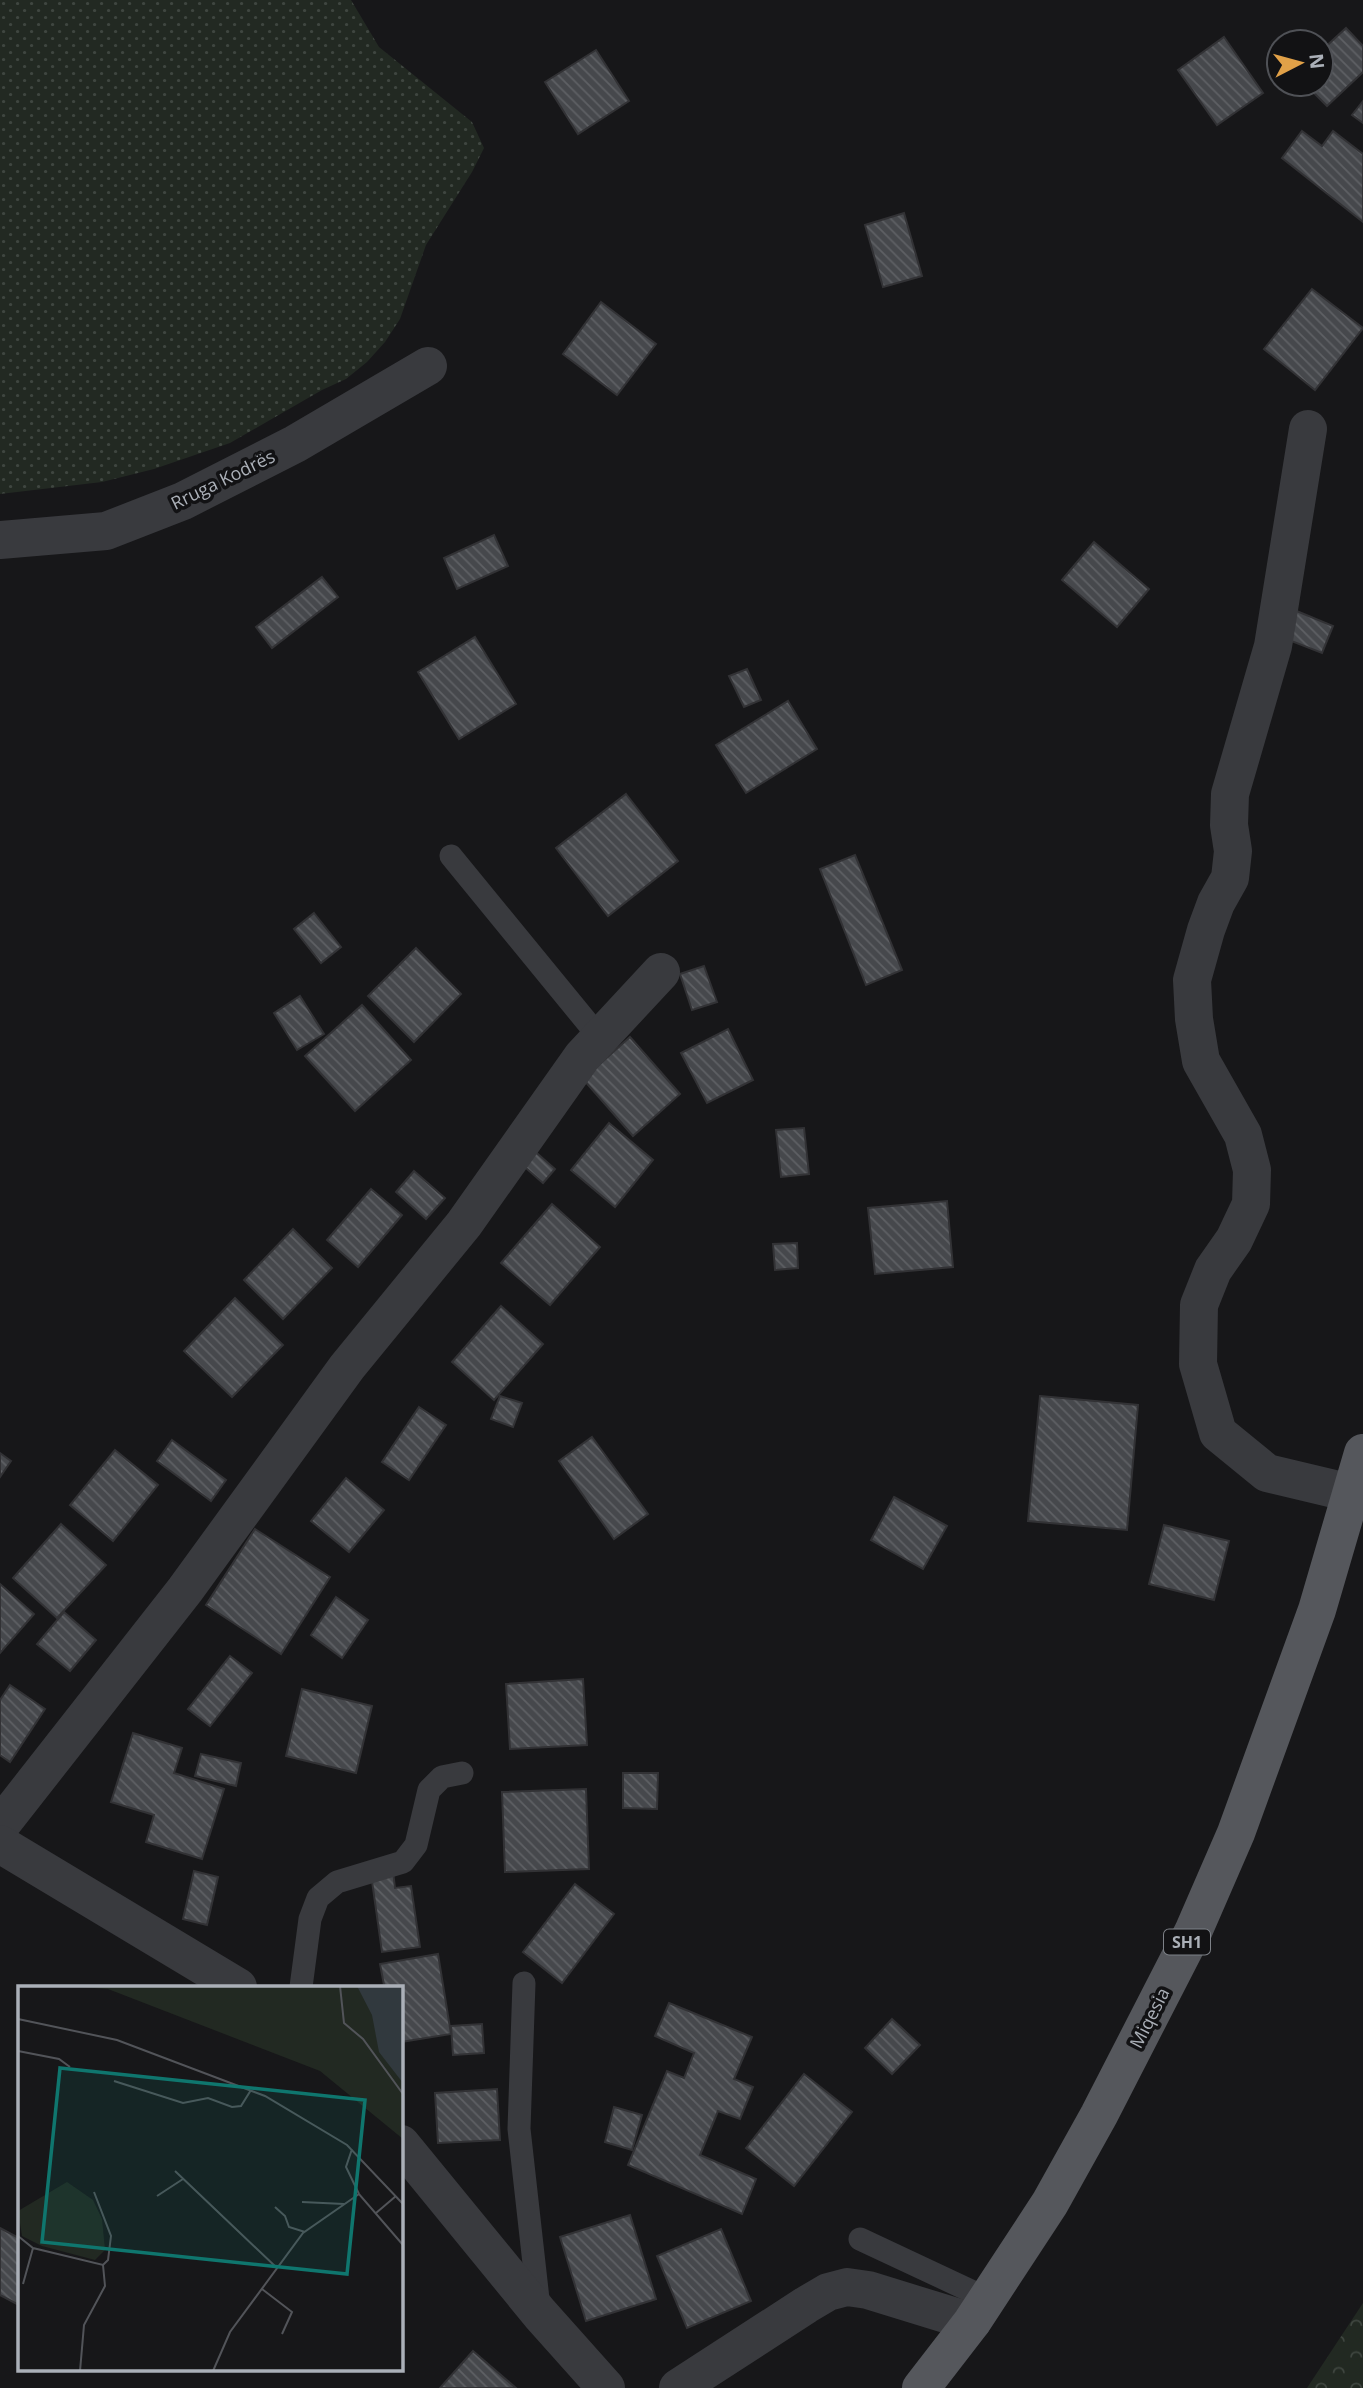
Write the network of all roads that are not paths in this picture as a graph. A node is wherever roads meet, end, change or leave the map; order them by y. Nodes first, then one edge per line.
1 (428, 366) dead end
2 (1308, 429) dead end
3 (0, 540) edge
4 (452, 856) dead end
5 (661, 972) dead end
6 (600, 1038) junction
7 (1363, 1453) edge
8 (1351, 1493) junction
9 (462, 1773) dead end
10 (0, 1826) edge
11 (0, 1844) edge
12 (524, 1983) dead end
13 (236, 1986) edge
14 (300, 1986) edge
15 (402, 2145) edge
16 (860, 2239) dead end
17 (980, 2311) junction
18 (540, 2314) junction
19 (606, 2388) edge
20 (678, 2388) edge
21 (920, 2388) edge

1 - 3 street, Rruga Kodrës
2 - 8 street
4 - 6 lane
5 - 6 street
6 - 10 street
7 - 8 main road, Miqesia / SH1
8 - 17 main road, Miqesia / SH1
9 - 14 lane
11 - 13 street
12 - 18 lane
15 - 18 street
16 - 17 lane
17 - 20 street
17 - 21 main road, Miqesia / SH1
18 - 19 street

